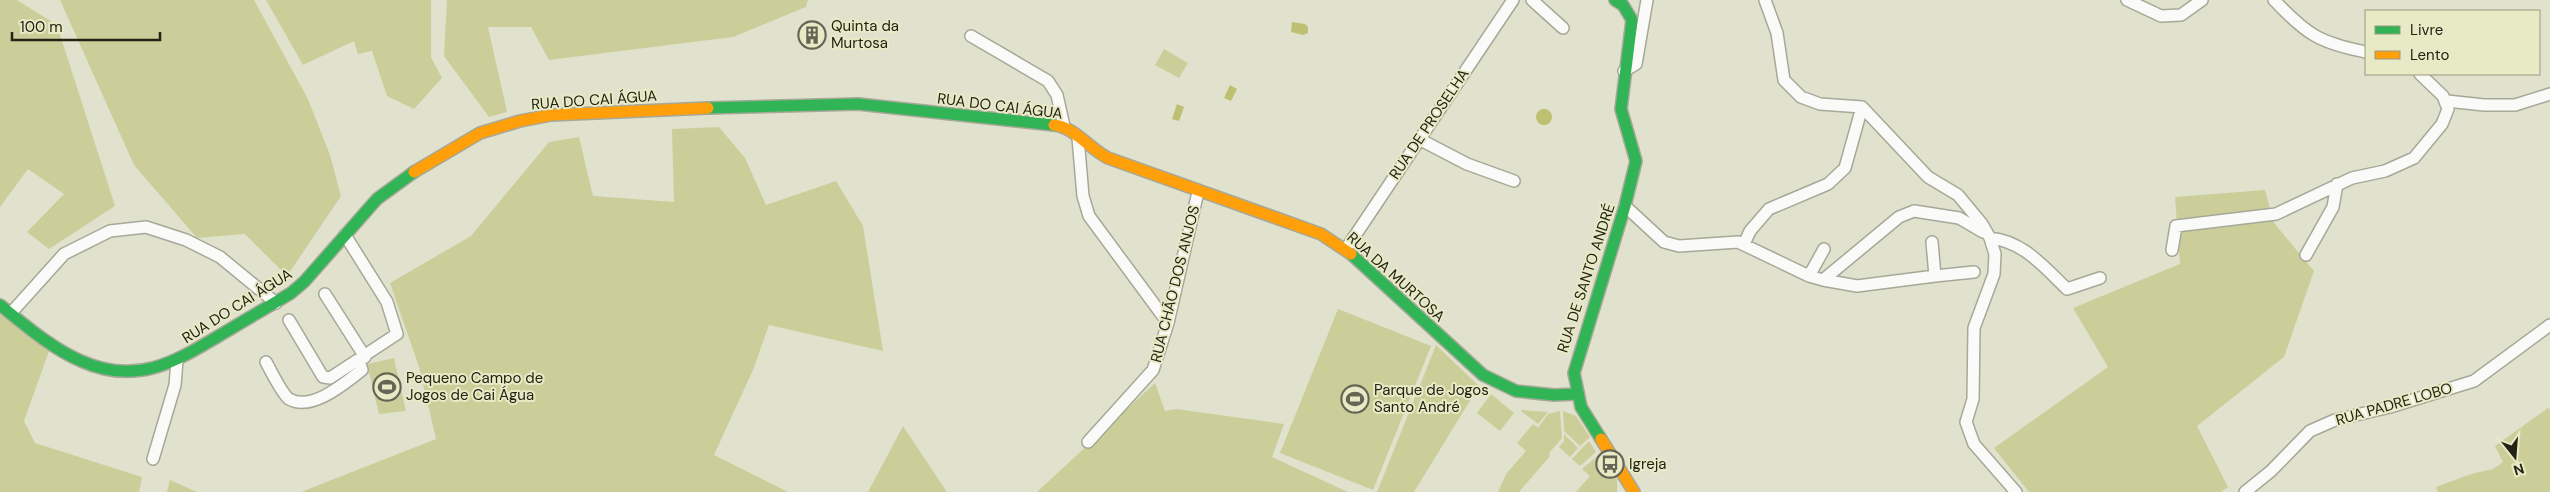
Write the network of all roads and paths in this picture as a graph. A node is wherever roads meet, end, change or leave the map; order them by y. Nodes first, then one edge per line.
1 (1513, 0) edge
2 (1532, 0) edge
3 (1615, 0) edge
4 (1647, 0) edge
5 (1766, 0) edge
6 (2127, 0) edge
7 (2202, 0) edge
8 (2274, 0) edge
9 (1563, 28) dead end
10 (971, 36) dead end
11 (2365, 52) edge
12 (1625, 66) junction
13 (2422, 75) edge
14 (2550, 94) edge
15 (2447, 101) junction
16 (1862, 107) junction
17 (1064, 126) junction
18 (1078, 138) junction
19 (1419, 139) junction
20 (1514, 181) dead end
21 (2337, 184) junction
22 (1198, 192) junction
23 (1625, 206) junction
24 (346, 235) junction
25 (1990, 238) junction
26 (1932, 242) dead end
27 (1744, 244) junction
28 (1346, 249) junction
29 (1824, 249) dead end
30 (2172, 250) dead end
31 (2306, 255) dead end
32 (1974, 272) dead end
33 (1809, 276) junction
34 (1936, 276) junction
35 (2100, 278) dead end
36 (1823, 280) junction
37 (325, 294) dead end
38 (276, 303) junction
39 (0, 305) edge
40 (11, 314) junction
41 (289, 320) dead end
42 (1168, 323) junction
43 (2550, 325) edge
44 (362, 359) junction
45 (177, 361) junction
46 (266, 362) dead end
47 (1577, 394) junction
48 (1088, 442) dead end
49 (153, 459) dead end
50 (1631, 491) edge
51 (2016, 492) edge
52 (2245, 492) edge

1 - 19 street, RUA DE PROSELHA
2 - 9 street
3 - 12 street, RUA DE SANTO ANDRÉ
4 - 12 street
5 - 16 street
6 - 7 street
8 - 11 street
10 - 17 street
12 - 23 street, RUA DE SANTO ANDRÉ
13 - 15 street
14 - 15 street
15 - 21 street
16 - 25 street
16 - 27 street
17 - 18 street, RUA DO CAI ÁGUA
17 - 24 street, RUA DO CAI ÁGUA
18 - 22 street, RUA DA MURTOSA
18 - 42 street
19 - 20 street
19 - 28 street, RUA DE PROSELHA
21 - 30 street
21 - 31 street
22 - 28 street, RUA DA MURTOSA
22 - 42 street, RUA CHÃO DOS ANJOS
23 - 27 street
23 - 47 street, RUA DE SANTO ANDRÉ
24 - 38 street, RUA DO CAI ÁGUA
24 - 44 street
25 - 35 street
25 - 36 street
25 - 51 street
26 - 34 street
27 - 33 street
28 - 47 street, RUA DA MURTOSA
29 - 33 street
32 - 34 street
33 - 36 street
34 - 36 street
37 - 44 street
38 - 40 street
38 - 45 street, RUA DO CAI ÁGUA
39 - 40 street, RUA DO CAI ÁGUA
40 - 45 street, RUA DO CAI ÁGUA
41 - 44 street
42 - 48 street, RUA CHÃO DOS ANJOS
43 - 52 street, RUA PADRE LOBO
44 - 46 street
45 - 49 street
47 - 50 street, RUA DE SANTO ANDRÉ

